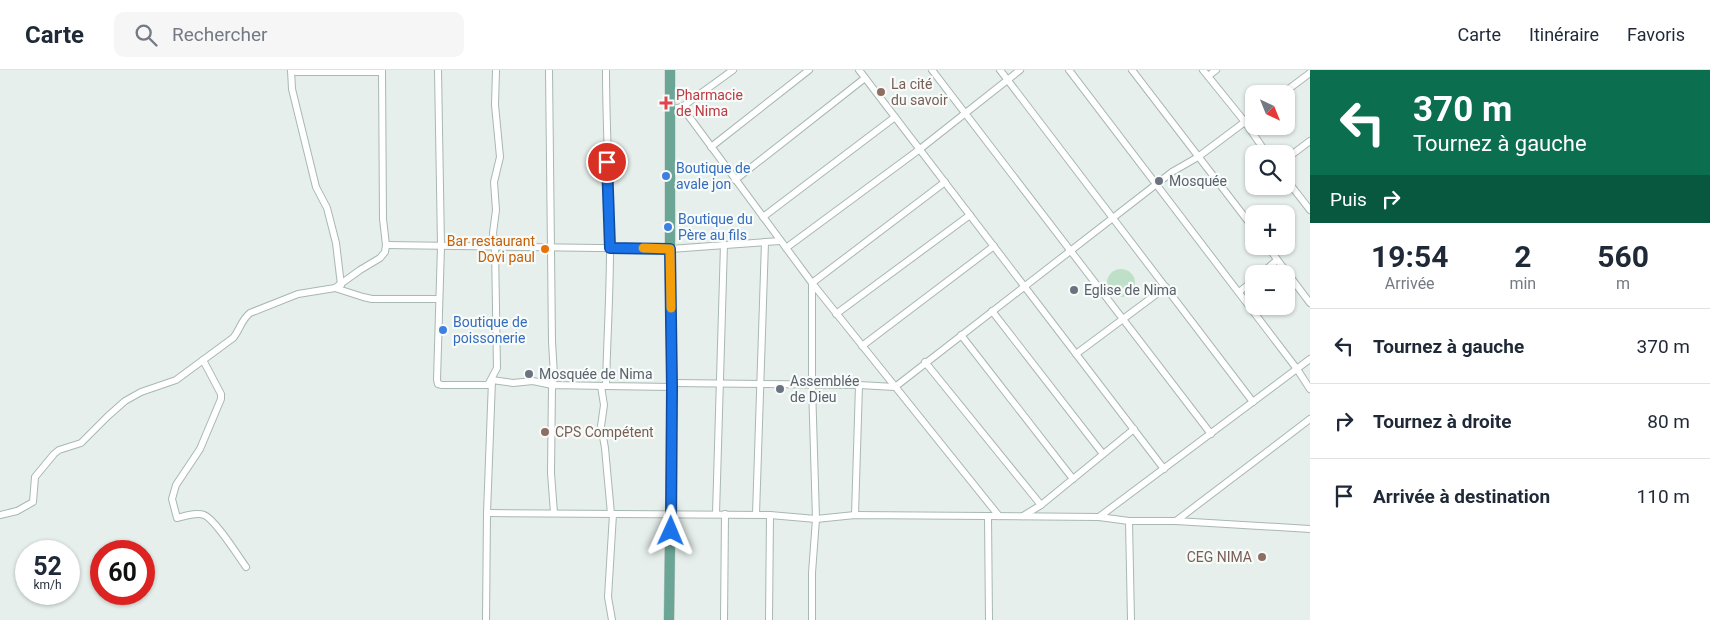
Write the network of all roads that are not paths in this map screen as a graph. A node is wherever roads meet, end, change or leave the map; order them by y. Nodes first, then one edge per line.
1 (438, 70) edge
2 (496, 70) edge
3 (549, 70) edge
4 (606, 70) edge
5 (670, 70) edge
6 (733, 70) edge
7 (809, 70) edge
8 (859, 70) edge
9 (932, 70) edge
10 (1000, 70) edge
11 (1020, 70) edge
12 (1070, 70) edge
13 (1132, 70) edge
14 (1203, 70) edge
15 (1216, 70) edge
16 (382, 71) edge
17 (1310, 73) edge
18 (1208, 76) junction
19 (865, 78) junction
20 (1008, 80) junction
21 (1294, 85) edge
22 (682, 107) junction
23 (669, 110) junction
24 (965, 114) junction
25 (895, 116) junction
26 (1245, 122) joint
27 (1310, 141) edge
28 (711, 147) junction
29 (920, 149) junction
30 (1295, 152) edge
31 (1198, 157) junction
32 (735, 180) junction
33 (945, 182) junction
34 (1156, 184) junction
35 (1295, 191) edge
36 (1310, 210) edge
37 (970, 215) junction
38 (763, 217) junction
39 (1245, 217) edge
40 (1113, 218) junction
41 (780, 240) junction
42 (765, 242) junction
43 (724, 244) junction
44 (386, 245) junction
45 (442, 246) junction
46 (552, 246) junction
47 (994, 246) junction
48 (495, 247) junction
49 (610, 248) junction
50 (786, 248) junction
51 (670, 249) junction
52 (1070, 251) junction
53 (1273, 255) edge
54 (1277, 260) junction
55 (1271, 265) edge
56 (812, 283) junction
57 (1024, 286) junction
58 (338, 287) junction
59 (1166, 287) junction
60 (1245, 287) edge
61 (1239, 292) junction
62 (438, 299) junction
63 (1310, 303) edge
64 (992, 311) junction
65 (836, 314) junction
66 (1122, 319) junction
67 (961, 335) junction
68 (862, 346) junction
69 (1076, 354) junction
70 (1310, 359) edge
71 (202, 360) junction
72 (926, 362) junction
73 (1297, 369) junction
74 (554, 375) junction
75 (492, 380) junction
76 (720, 383) junction
77 (760, 384) junction
78 (552, 385) junction
79 (561, 385) junction
80 (672, 385) junction
81 (812, 385) junction
82 (859, 385) junction
83 (603, 386) junction
84 (895, 387) junction
85 (1310, 389) edge
86 (1253, 402) junction
87 (1310, 419) edge
88 (1134, 429) junction
89 (1211, 434) junction
90 (1103, 454) junction
91 (1164, 469) junction
92 (1073, 479) junction
93 (1041, 505) junction
94 (487, 513) junction
95 (554, 514) junction
96 (612, 514) junction
97 (671, 514) junction
98 (716, 514) junction
99 (725, 514) junction
100 (756, 514) junction
101 (0, 515) edge
102 (770, 515) junction
103 (855, 515) junction
104 (988, 516) junction
105 (1000, 516) junction
106 (1022, 517) junction
107 (1099, 517) junction
108 (816, 519) junction
109 (1129, 521) junction
110 (1176, 521) junction
111 (1310, 530) edge
112 (246, 567) dead end
113 (486, 620) edge
114 (612, 620) edge
115 (669, 620) edge
116 (724, 620) edge
117 (769, 620) edge
118 (812, 620) edge
119 (989, 620) edge
120 (1131, 620) edge

1 - 45 street
2 - 48 street
3 - 46 street
4 - 49 street
5 - 23 main road
6 - 22 street
7 - 28 street
8 - 19 street
9 - 24 street
10 - 20 street
11 - 20 street
12 - 34 street
13 - 31 street
14 - 18 street
15 - 18 street
16 - 44 street
16 - 58 street
17 - 21 street
18 - 26 street
19 - 25 street
19 - 32 street
20 - 24 street
20 - 40 street
22 - 23 street
22 - 28 street
23 - 51 main road
24 - 29 street
24 - 52 street
25 - 29 street
25 - 38 street
26 - 31 street
27 - 30 street
28 - 32 street
29 - 33 street
29 - 50 street
31 - 34 street
31 - 39 street
32 - 38 street
33 - 37 street
33 - 56 street
34 - 40 street
34 - 61 street
35 - 36 street
37 - 47 street
37 - 65 street
38 - 41 street
40 - 52 street
40 - 59 street
41 - 42 street
41 - 50 street
42 - 43 street
42 - 77 street
43 - 51 street
43 - 76 street
44 - 45 street
44 - 58 street
45 - 48 street
45 - 62 street
46 - 48 street
46 - 49 street
46 - 74 street
47 - 57 street
47 - 68 street
48 - 75 street
49 - 51 street
49 - 83 street
50 - 56 street
51 - 80 main road
52 - 57 street
52 - 66 street
53 - 54 street
54 - 55 street
54 - 63 street
56 - 65 street
56 - 81 street
57 - 64 street
57 - 69 street
58 - 62 street
58 - 71 street
59 - 66 street
59 - 86 street
60 - 61 street
61 - 73 street
62 - 75 street
64 - 67 street
64 - 90 street
65 - 68 street
66 - 69 street
66 - 89 street
67 - 72 street
67 - 92 street
68 - 84 street
69 - 88 street
70 - 73 street
71 - 101 street
71 - 112 street
72 - 84 street
72 - 93 street
73 - 85 street
73 - 86 street
74 - 78 street
74 - 79 street
75 - 78 street
75 - 94 street
76 - 77 street
76 - 80 street
76 - 98 street
77 - 81 street
77 - 100 street
78 - 79 street
78 - 95 street
79 - 83 street
80 - 83 street
80 - 97 main road
81 - 82 street
81 - 108 street
82 - 84 street
82 - 103 street
83 - 96 street
84 - 105 street
86 - 89 street
87 - 110 street
88 - 90 street
88 - 91 street
89 - 91 street
90 - 92 street
91 - 107 street
92 - 93 street
93 - 106 street
94 - 95 street
94 - 113 street
95 - 96 street
96 - 97 street
96 - 114 street
97 - 98 street
97 - 115 main road
98 - 99 street
99 - 100 street
99 - 116 street
100 - 102 street
102 - 108 street
102 - 117 street
103 - 104 street
103 - 108 street
104 - 105 street
104 - 119 street
105 - 106 street
106 - 107 street
107 - 109 street
108 - 118 street
109 - 110 street
109 - 120 street
110 - 111 street

